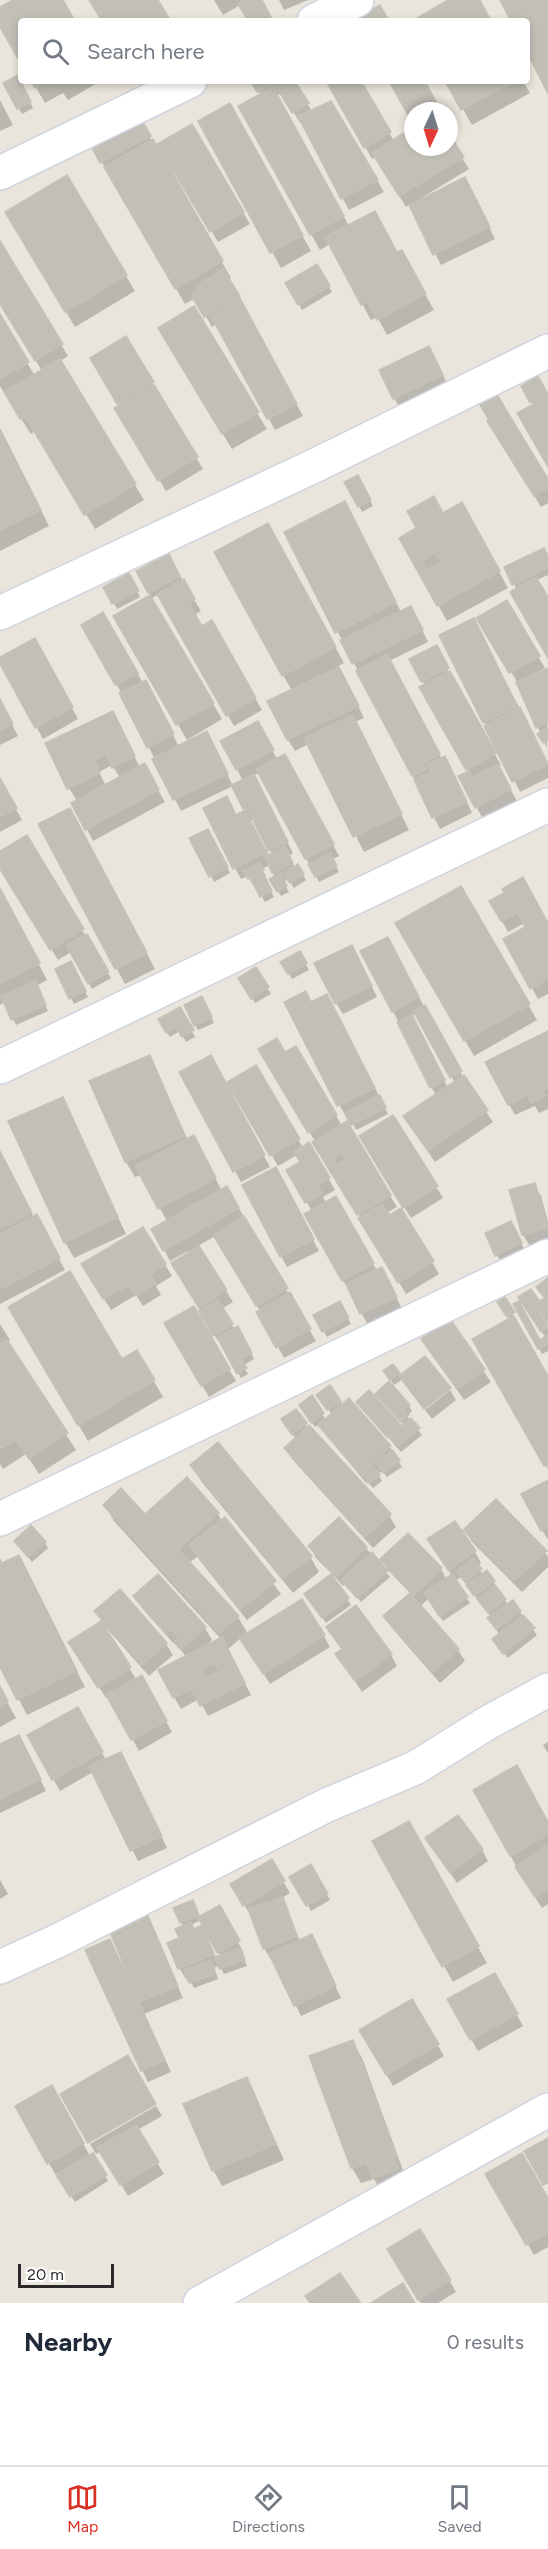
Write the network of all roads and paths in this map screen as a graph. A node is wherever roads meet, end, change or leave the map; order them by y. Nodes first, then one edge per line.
1 (357, 0) edge
2 (320, 18) edge
3 (184, 84) edge
4 (0, 173) edge
5 (548, 351) edge
6 (0, 612) edge
7 (548, 805) edge
8 (0, 1067) edge
9 (548, 1256) edge
10 (0, 1519) edge
11 (548, 1690) edge
12 (0, 1967) edge
13 (548, 2110) edge
14 (200, 2303) edge

1 - 2 street
3 - 4 street
5 - 6 street
7 - 8 street
9 - 10 street
11 - 12 street
13 - 14 street

